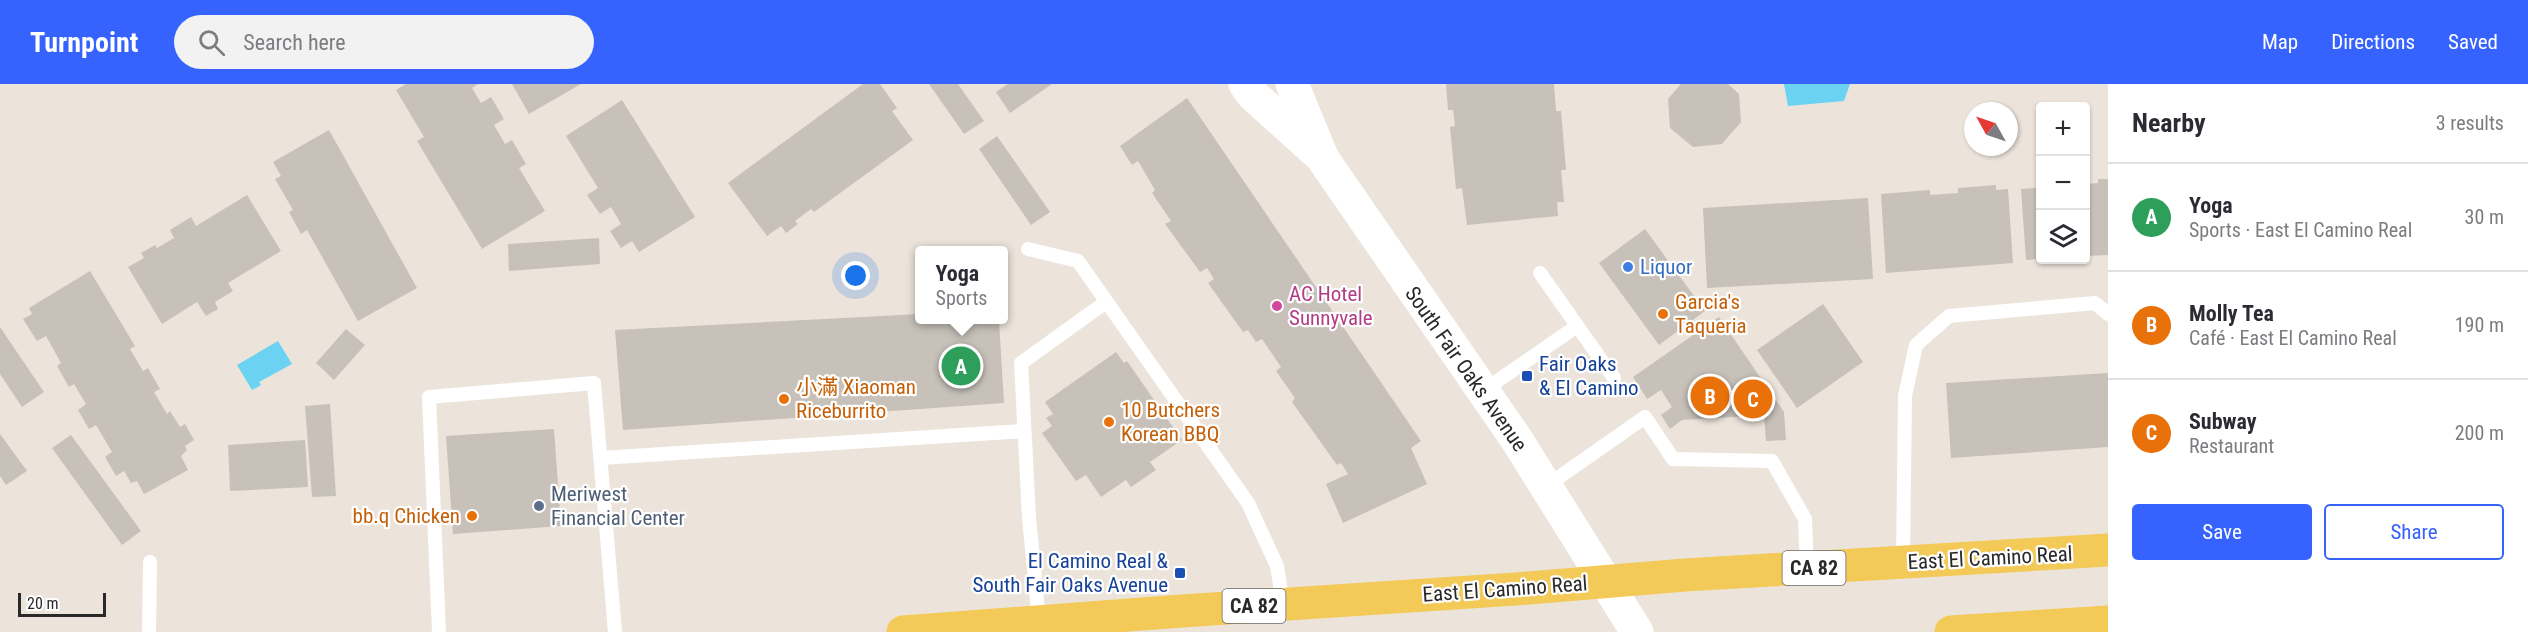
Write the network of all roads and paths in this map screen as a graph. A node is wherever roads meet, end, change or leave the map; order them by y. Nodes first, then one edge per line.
1 (1245, 84) edge
2 (1292, 84) edge
3 (1323, 159) junction
4 (1028, 249) dead end
5 (1540, 273) dead end
6 (1106, 302) junction
7 (2108, 314) edge
8 (1577, 326) junction
9 (1614, 378) dead end
10 (1482, 391) junction
11 (1024, 430) junction
12 (601, 458) junction
13 (1545, 487) junction
14 (2108, 550) edge
15 (150, 562) dead end
16 (1903, 563) junction
17 (1807, 568) junction
18 (1605, 582) junction
19 (1283, 604) junction
20 (1039, 622) junction
21 (2108, 622) edge
22 (149, 632) edge
23 (439, 632) edge
24 (615, 632) edge
25 (903, 632) edge
26 (1637, 632) edge
27 (1951, 632) edge

1 - 3 main road, South Fair Oaks Avenue
2 - 3 main road, South Fair Oaks Avenue
3 - 10 main road, South Fair Oaks Avenue
4 - 6 lane
5 - 8 lane
6 - 11 lane
6 - 19 lane
7 - 16 lane
8 - 9 lane
8 - 10 lane
10 - 13 main road, South Fair Oaks Avenue
11 - 12 lane
11 - 20 lane
12 - 23 lane
12 - 24 lane
13 - 17 lane
13 - 18 main road, South Fair Oaks Avenue
14 - 16 main road, East El Camino Real / CA 82
15 - 22 lane
16 - 17 main road, East El Camino Real / CA 82
17 - 18 main road, East El Camino Real / CA 82
18 - 19 main road, East El Camino Real / CA 82
18 - 26 main road, South Fair Oaks Avenue
19 - 20 main road, East El Camino Real / CA 82
20 - 25 main road, East El Camino Real / CA 82
21 - 27 main road

